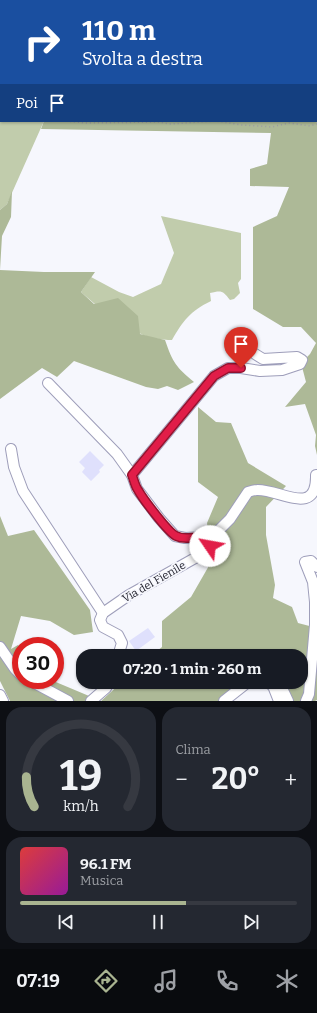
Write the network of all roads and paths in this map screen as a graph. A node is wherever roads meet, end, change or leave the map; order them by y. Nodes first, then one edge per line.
1 (76, 122) edge
2 (138, 122) edge
3 (138, 122) edge
4 (159, 122) edge
5 (159, 122) edge
6 (200, 122) edge
7 (222, 122) edge
8 (289, 123) joint
9 (317, 124) edge
10 (255, 354) dead end
11 (48, 383) dead end
12 (11, 449) dead end
13 (132, 475) junction
14 (316, 475) dead end
15 (209, 540) junction
16 (317, 567) edge
17 (103, 613) junction
18 (0, 647) edge
19 (120, 649) edge
20 (12, 665) edge
21 (46, 689) edge
22 (105, 689) edge
23 (239, 689) edge
24 (274, 689) edge
25 (282, 689) edge
26 (0, 695) edge
27 (3, 701) edge
28 (68, 701) edge
29 (91, 701) edge
30 (224, 701) edge
31 (278, 701) edge
32 (288, 701) edge
33 (306, 701) edge

1 - 2 path
3 - 4 path
5 - 6 path
7 - 8 path
8 - 9 path
10 - 13 street
11 - 13 street
12 - 17 street
13 - 15 street
14 - 15 street
15 - 17 street, Via del Fienile
16 - 33 street
17 - 19 street
18 - 20 street
21 - 28 street
22 - 29 street
23 - 30 street
24 - 31 street
25 - 32 street
26 - 27 street

